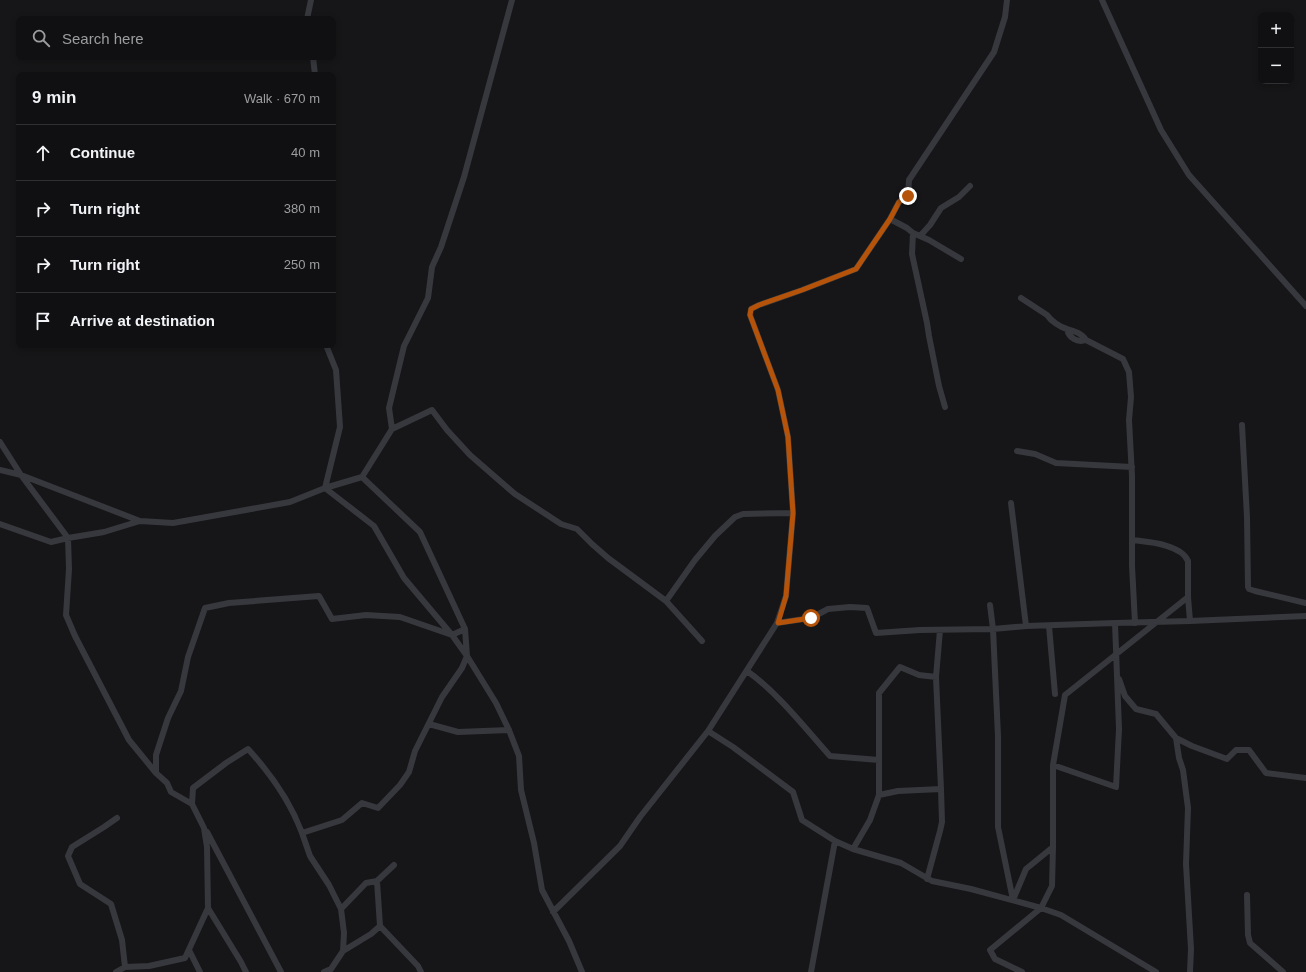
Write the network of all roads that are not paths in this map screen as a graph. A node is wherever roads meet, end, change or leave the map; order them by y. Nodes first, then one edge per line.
1 (312, 0) edge
2 (512, 0) edge
3 (1007, 0) edge
4 (1102, 0) edge
5 (308, 16) edge
6 (313, 60) edge
7 (315, 72) edge
8 (970, 186) dead end
9 (890, 219) junction
10 (913, 233) junction
11 (920, 236) junction
12 (961, 259) dead end
13 (1021, 298) dead end
14 (1306, 306) edge
15 (327, 348) edge
16 (945, 408) dead end
17 (1242, 425) dead end
18 (392, 428) junction
19 (0, 442) edge
20 (1017, 451) dead end
21 (1132, 467) junction
22 (0, 470) edge
23 (21, 475) junction
24 (362, 477) junction
25 (325, 488) junction
26 (1011, 503) dead end
27 (793, 513) junction
28 (140, 521) junction
29 (0, 524) edge
30 (68, 538) junction
31 (1132, 540) junction
32 (1188, 597) junction
33 (666, 602) junction
34 (1306, 602) edge
35 (990, 605) dead end
36 (1306, 616) edge
37 (1158, 621) junction
38 (1190, 621) junction
39 (778, 623) junction
40 (1115, 623) junction
41 (1135, 623) junction
42 (1026, 626) junction
43 (1050, 626) junction
44 (465, 629) junction
45 (993, 629) junction
46 (940, 630) junction
47 (452, 635) junction
48 (702, 641) dead end
49 (1116, 654) junction
50 (467, 656) junction
51 (746, 671) junction
52 (1117, 672) junction
53 (936, 677) junction
54 (1055, 694) dead end
55 (429, 724) junction
56 (509, 730) junction
57 (708, 731) junction
58 (1176, 738) junction
59 (879, 760) junction
60 (1053, 765) junction
61 (156, 773) junction
62 (1306, 778) edge
63 (942, 789) junction
64 (879, 795) junction
65 (192, 804) junction
66 (117, 818) dead end
67 (204, 828) junction
68 (302, 833) junction
69 (835, 841) junction
70 (1053, 847) junction
71 (853, 849) junction
72 (394, 865) dead end
73 (927, 879) junction
74 (377, 881) junction
75 (1247, 896) dead end
76 (1013, 900) junction
77 (208, 908) junction
78 (1041, 908) junction
79 (341, 909) junction
80 (553, 912) junction
81 (380, 926) junction
82 (189, 950) junction
83 (343, 951) junction
84 (125, 967) junction
85 (116, 972) edge
86 (200, 972) edge
87 (246, 972) edge
88 (281, 972) edge
89 (324, 972) edge
90 (421, 972) edge
91 (582, 972) edge
92 (811, 972) edge
93 (1022, 972) edge
94 (1156, 972) edge
95 (1190, 972) edge
96 (1283, 972) edge

1 - 5 street
2 - 18 street
3 - 9 street
4 - 14 street
6 - 7 street
8 - 11 street
9 - 10 street
9 - 27 street
10 - 11 street
10 - 16 street
11 - 12 street
13 - 21 street
15 - 25 street
17 - 34 street
18 - 24 street
18 - 33 street
19 - 23 street
20 - 21 street
21 - 31 street
22 - 23 street
23 - 28 street
23 - 30 street
24 - 25 street
24 - 44 street
25 - 28 street
25 - 47 street
26 - 42 street
27 - 33 street
27 - 39 street
28 - 30 street
29 - 30 street
30 - 61 street
31 - 32 street
31 - 41 street
32 - 37 street
32 - 38 street
33 - 48 street
35 - 45 street
36 - 38 street
37 - 38 street
37 - 41 street
37 - 49 street
39 - 46 street
39 - 51 street
40 - 41 street
40 - 43 street
40 - 49 street
42 - 43 street
42 - 45 street
43 - 54 street
44 - 47 street
44 - 50 street
45 - 46 street
45 - 76 street
46 - 53 street
47 - 50 street
47 - 61 street
49 - 52 street
49 - 60 street
50 - 55 street
50 - 56 street
51 - 57 street
51 - 59 street
52 - 58 street
52 - 60 street
53 - 59 street
53 - 63 street
55 - 56 street
55 - 68 street
56 - 80 street
57 - 69 street
57 - 80 street
58 - 62 street
58 - 95 street
59 - 64 street
60 - 70 street
61 - 65 street
63 - 64 street
63 - 73 street
64 - 71 street
65 - 67 street
65 - 68 street
66 - 84 street
67 - 77 street
67 - 88 street
68 - 79 street
69 - 71 street
69 - 92 street
70 - 76 street
70 - 78 street
71 - 73 street
72 - 74 street
73 - 76 street
74 - 79 street
74 - 81 street
75 - 96 street
76 - 78 street
77 - 82 street
77 - 87 street
78 - 93 street
78 - 94 street
79 - 83 street
80 - 91 street
81 - 83 street
81 - 90 street
82 - 84 street
82 - 86 street
83 - 89 street
84 - 85 street

